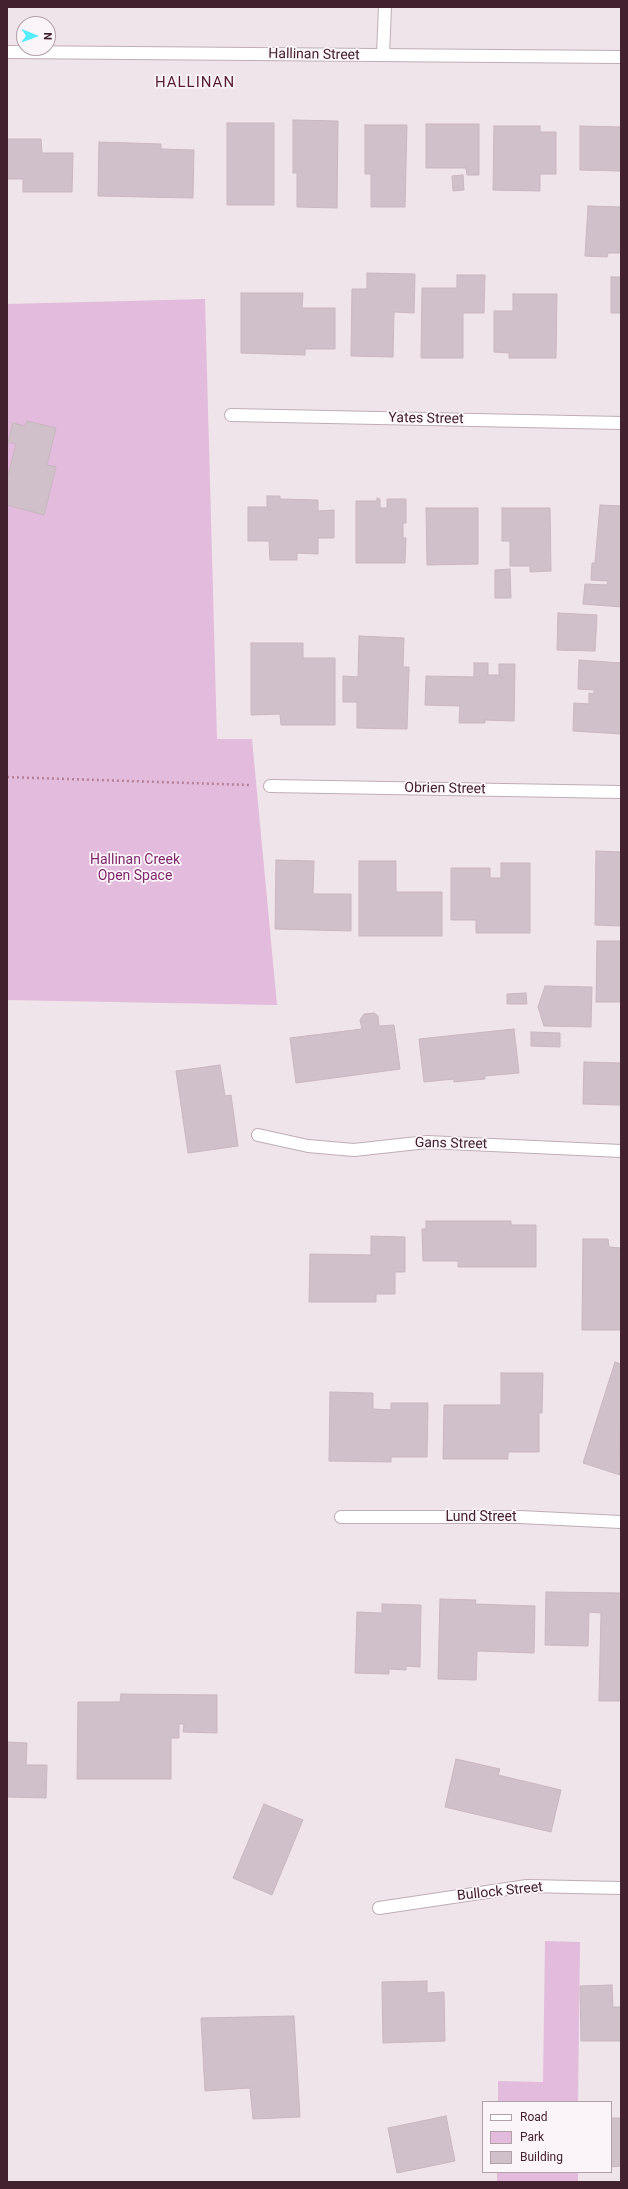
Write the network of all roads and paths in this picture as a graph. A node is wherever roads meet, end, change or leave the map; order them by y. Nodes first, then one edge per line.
1 (385, 7) edge
2 (7, 52) edge
3 (383, 55) junction
4 (621, 57) edge
5 (231, 415) dead end
6 (621, 423) edge
7 (7, 777) edge
8 (270, 786) joint
9 (621, 792) edge
10 (258, 1135) dead end
11 (621, 1151) edge
12 (341, 1517) dead end
13 (621, 1522) edge
14 (621, 1888) edge
15 (379, 1908) dead end

1 - 3 street
2 - 3 street, Hallinan Street
3 - 4 street, Hallinan Street
5 - 6 street, Yates Street
7 - 8 path
8 - 9 street, Obrien Street
10 - 11 street, Gans Street
12 - 13 street, Lund Street
14 - 15 street, Bullock Street

